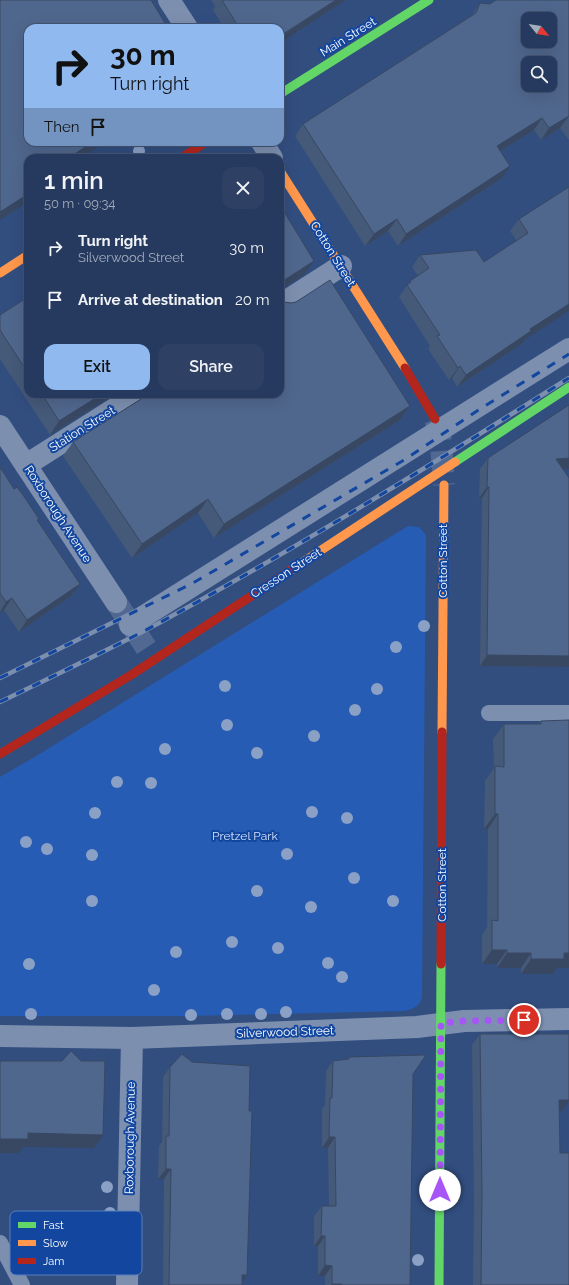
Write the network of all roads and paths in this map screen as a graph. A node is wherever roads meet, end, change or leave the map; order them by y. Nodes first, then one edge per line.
1 (169, 0) edge
2 (429, 0) edge
3 (184, 24) edge
4 (284, 91) edge
5 (200, 146) edge
6 (187, 154) edge
7 (284, 177) edge
8 (24, 258) edge
9 (341, 266) junction
10 (0, 273) edge
11 (284, 302) edge
12 (569, 349) edge
13 (569, 387) edge
14 (132, 398) edge
15 (435, 419) tunnel mouth
16 (0, 426) edge
17 (26, 465) junction
18 (444, 485) tunnel mouth
19 (116, 602) tunnel mouth
20 (130, 625) dead end
21 (489, 713) dead end
22 (569, 713) edge
23 (0, 754) edge
24 (569, 1019) edge
25 (441, 1023) junction
26 (0, 1036) edge
27 (132, 1038) junction
28 (128, 1211) edge
29 (0, 1243) edge
30 (10, 1262) edge
31 (17, 1275) edge
32 (127, 1275) edge
33 (22, 1285) edge
34 (127, 1285) edge
35 (439, 1285) edge

1 - 3 street
2 - 4 street, Main Street
5 - 6 street
7 - 9 street, Cotton Street
8 - 10 street
9 - 11 street
9 - 15 street, Cotton Street
12 - 20 street
13 - 23 street, Cresson Street
14 - 17 street, Station Street
16 - 17 street, Roxborough Avenue
17 - 19 street, Roxborough Avenue
18 - 25 street, Cotton Street
21 - 22 lane
24 - 25 street, Silverwood Street
25 - 27 street, Silverwood Street
25 - 35 street, Cotton Street
26 - 27 street, Silverwood Street
27 - 28 street, Roxborough Avenue
29 - 30 lane
31 - 33 lane
32 - 34 street, Roxborough Avenue

